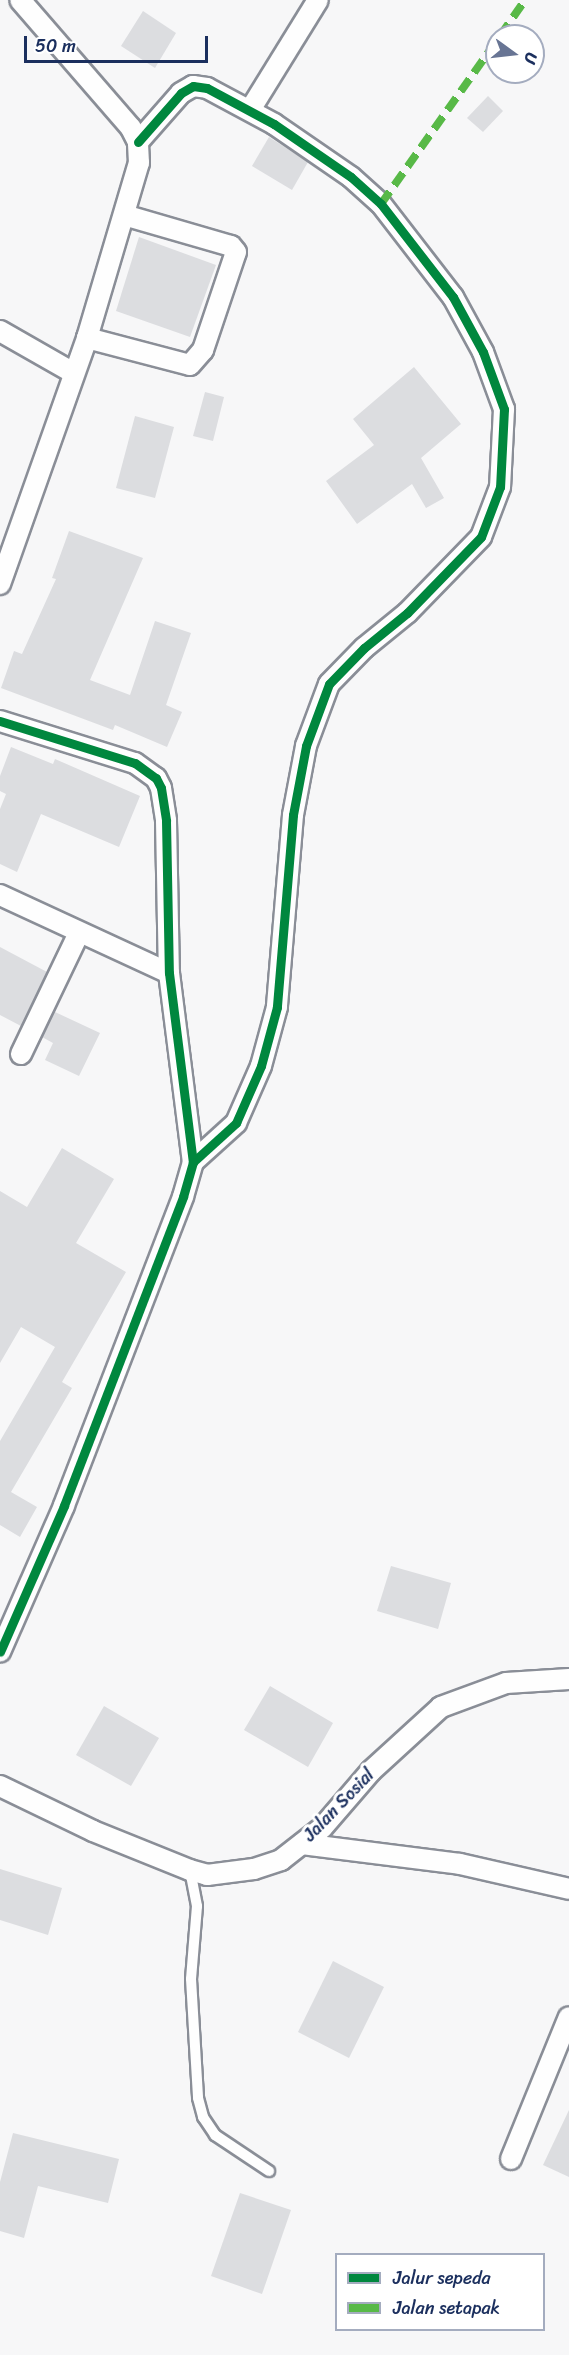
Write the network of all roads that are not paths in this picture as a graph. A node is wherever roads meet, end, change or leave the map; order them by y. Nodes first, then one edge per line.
1 (20, 0) edge
2 (318, 0) edge
3 (250, 110) junction
4 (138, 142) junction
5 (124, 215) junction
6 (0, 331) edge
7 (87, 338) junction
8 (72, 372) junction
9 (0, 584) edge
10 (0, 721) edge
11 (0, 895) edge
12 (79, 933) junction
13 (169, 973) junction
14 (21, 1054) dead end
15 (193, 1162) junction
16 (0, 1652) edge
17 (569, 1679) edge
18 (0, 1786) edge
19 (302, 1844) junction
20 (190, 1870) junction
21 (569, 1889) edge
22 (569, 2017) edge
23 (511, 2158) dead end
24 (268, 2171) dead end

1 - 4 street
2 - 3 street
3 - 4 street
3 - 15 street
4 - 5 street
5 - 7 street
5 - 7 street
6 - 8 street
7 - 8 street
8 - 9 street
10 - 13 street
11 - 12 street
12 - 13 street
12 - 14 street
13 - 15 street
15 - 16 street
17 - 19 street, Jalan Sosial
18 - 20 street, Jalan Sosial
19 - 20 street, Jalan Sosial
19 - 21 street
20 - 24 lane
22 - 23 street

